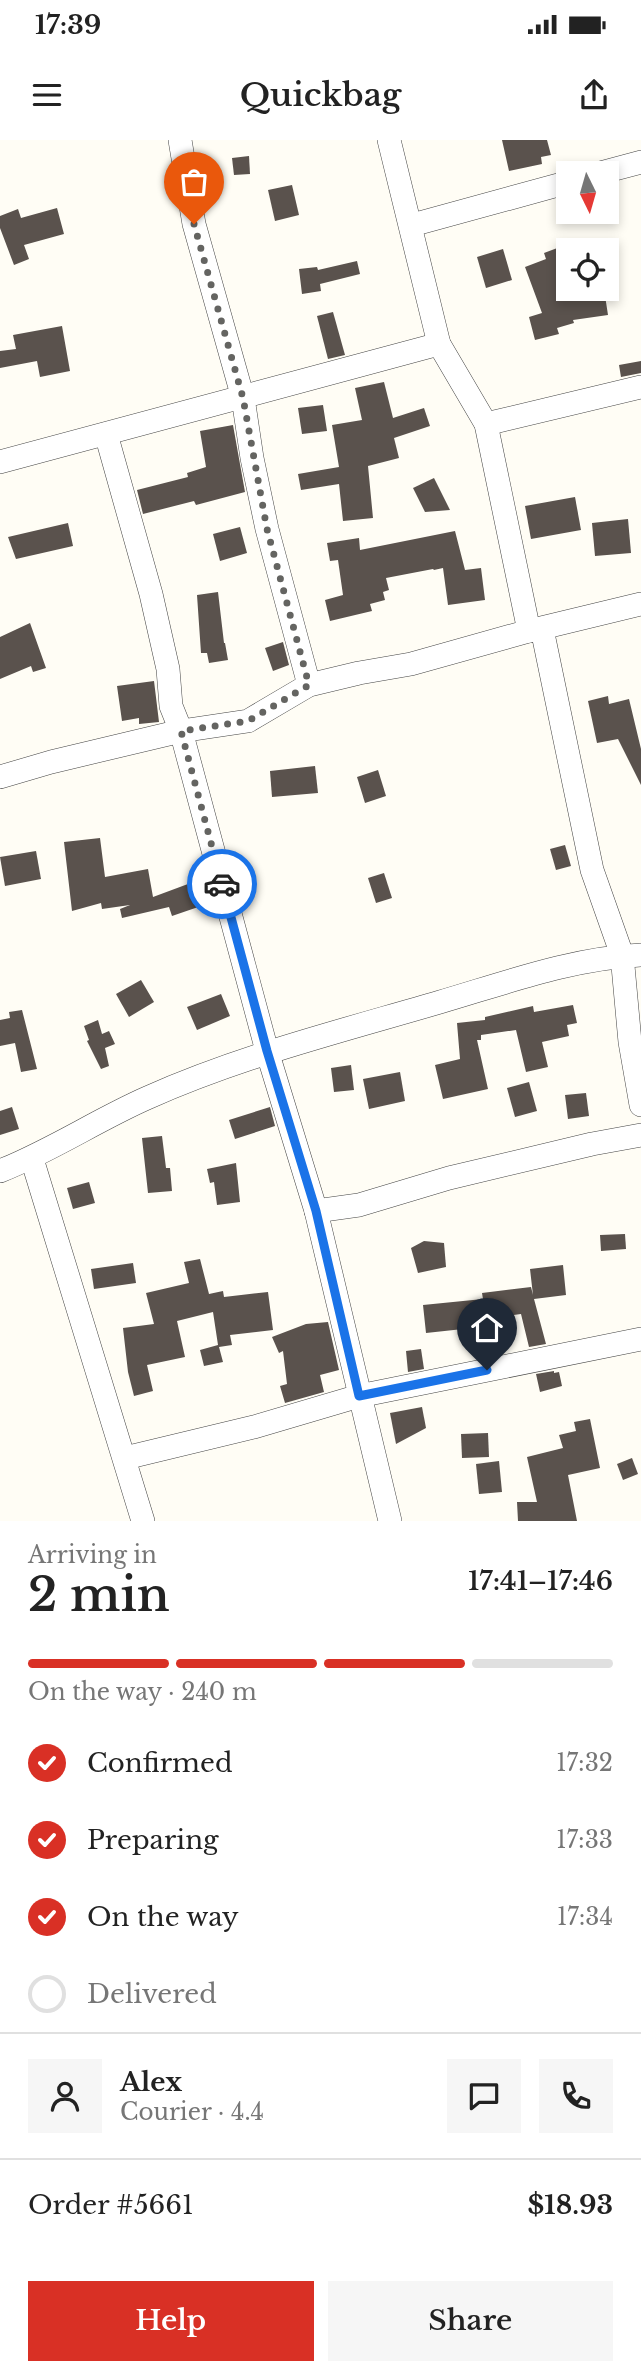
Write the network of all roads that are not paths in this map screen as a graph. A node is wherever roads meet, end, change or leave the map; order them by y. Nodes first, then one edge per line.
1 (180, 140) edge
2 (389, 140) edge
3 (641, 162) edge
4 (620, 168) edge
5 (556, 186) edge
6 (412, 225) junction
7 (439, 344) junction
8 (641, 387) edge
9 (243, 398) junction
10 (486, 424) junction
11 (106, 434) junction
12 (0, 461) edge
13 (641, 604) edge
14 (536, 630) junction
15 (309, 685) junction
16 (181, 731) junction
17 (0, 777) edge
18 (631, 955) edge
19 (267, 1051) junction
20 (641, 1105) edge
21 (641, 1135) edge
22 (32, 1159) junction
23 (0, 1171) edge
24 (316, 1211) junction
25 (641, 1339) edge
26 (359, 1396) junction
27 (125, 1458) junction
28 (143, 1521) edge
29 (390, 1521) edge

1 - 9 street
2 - 6 street
3 - 4 street
5 - 6 street
6 - 7 street
7 - 9 street
7 - 10 street
8 - 10 street
9 - 11 street
9 - 15 street
10 - 14 street
11 - 12 street
11 - 16 street
13 - 14 street
14 - 15 street
14 - 18 street
15 - 16 street
16 - 17 street
16 - 19 street
18 - 19 street
18 - 20 street
19 - 22 street
19 - 24 street
21 - 24 street
22 - 23 street
22 - 27 street
24 - 26 street
25 - 26 street
26 - 27 street
26 - 29 street
27 - 28 street

